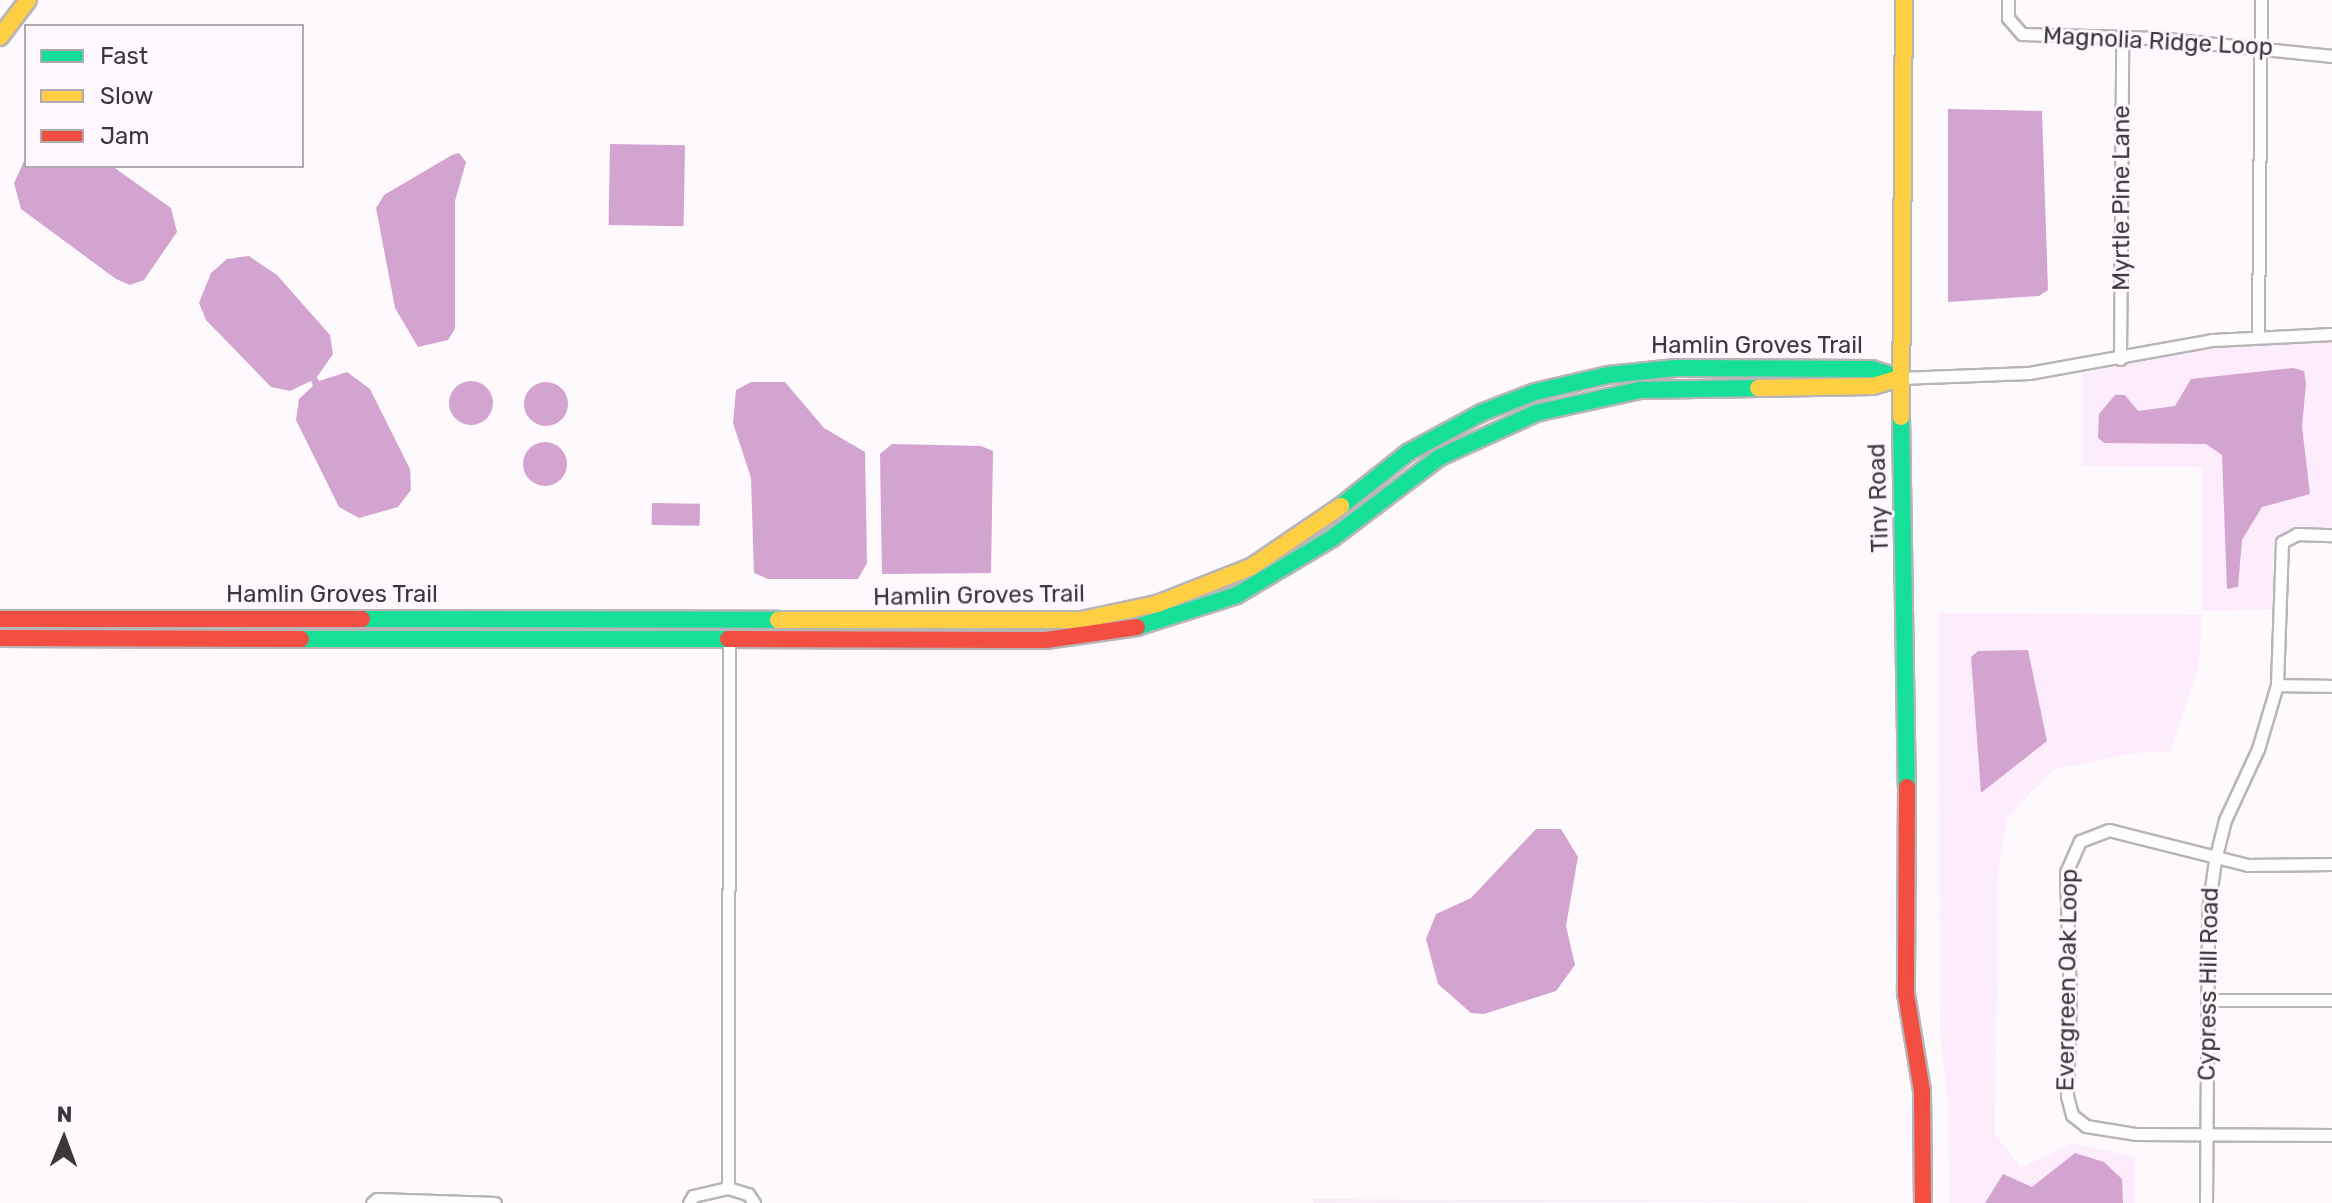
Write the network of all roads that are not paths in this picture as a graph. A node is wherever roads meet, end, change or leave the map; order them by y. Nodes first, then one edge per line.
1 (28, 0) edge
2 (1904, 0) edge
3 (2008, 0) edge
4 (2261, 0) edge
5 (2122, 36) junction
6 (0, 37) edge
7 (2260, 46) junction
8 (2332, 56) edge
9 (2332, 334) edge
10 (2258, 335) junction
11 (2120, 359) junction
12 (1900, 378) junction
13 (2332, 535) edge
14 (136, 618) junction
15 (0, 619) edge
16 (729, 621) junction
17 (1045, 622) junction
18 (136, 637) junction
19 (0, 638) edge
20 (1046, 640) junction
21 (729, 641) junction
22 (2277, 685) junction
23 (2332, 686) edge
24 (2215, 860) junction
25 (2332, 864) edge
26 (2207, 1000) junction
27 (2332, 1000) edge
28 (2207, 1135) junction
29 (2332, 1135) edge
30 (728, 1188) junction
31 (372, 1203) edge
32 (495, 1203) edge
33 (689, 1203) edge
34 (754, 1203) edge
35 (1923, 1203) edge
36 (2206, 1203) edge

1 - 6 main road
2 - 12 main road, Tiny Road
3 - 5 street, Magnolia Ridge Loop
4 - 7 street
5 - 7 street, Magnolia Ridge Loop
5 - 11 street, Myrtle Pine Lane
7 - 8 street, Magnolia Ridge Loop
7 - 10 street
9 - 10 street
10 - 11 street
11 - 12 street
12 - 17 main road, Hamlin Groves Trail
12 - 20 main road, Hamlin Groves Trail
12 - 35 main road, Tiny Road
13 - 22 street, Cypress Hill Road
14 - 15 main road, Hamlin Groves Trail
14 - 16 main road, Hamlin Groves Trail
14 - 18 main road
16 - 17 main road, Hamlin Groves Trail
16 - 21 main road
17 - 20 main road
18 - 19 main road, Hamlin Groves Trail
18 - 21 main road, Hamlin Groves Trail
20 - 21 main road, Hamlin Groves Trail
21 - 30 street
22 - 23 street
22 - 24 street, Cypress Hill Road
24 - 25 street, Evergreen Oak Loop
24 - 26 street, Cypress Hill Road
24 - 28 street, Evergreen Oak Loop
26 - 27 street
26 - 28 street, Cypress Hill Road
28 - 29 street, Evergreen Oak Loop
28 - 36 street, Cypress Hill Road
30 - 33 street
30 - 34 street
31 - 32 street

